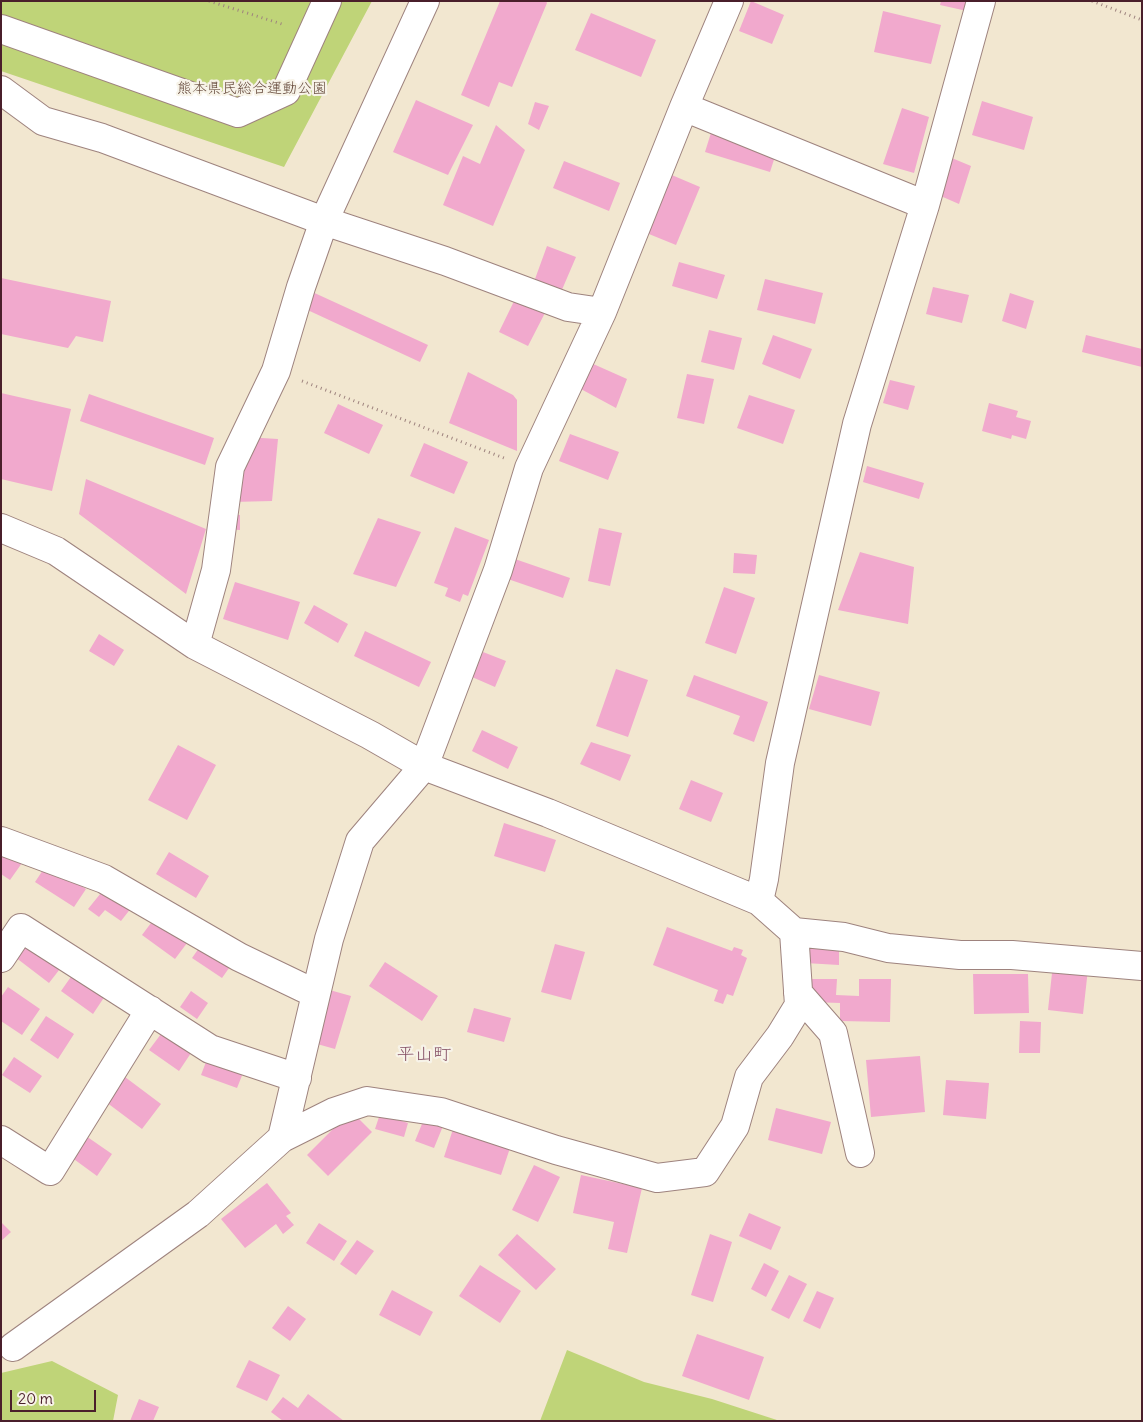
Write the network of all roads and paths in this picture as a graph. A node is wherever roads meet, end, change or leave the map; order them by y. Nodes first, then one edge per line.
1 (209, 1) edge
2 (326, 1) edge
3 (425, 1) edge
4 (729, 1) edge
5 (981, 1) edge
6 (1092, 1) edge
7 (1142, 20) edge
8 (288, 26) dead end
9 (1, 29) edge
10 (1, 90) edge
11 (684, 107) junction
12 (925, 205) junction
13 (324, 221) junction
14 (602, 312) junction
15 (276, 371) junction
16 (529, 468) junction
17 (1, 528) edge
18 (195, 645) junction
19 (424, 766) junction
20 (1, 841) edge
21 (759, 901) junction
22 (794, 932) junction
23 (1, 958) edge
24 (1142, 966) edge
25 (798, 993) junction
26 (316, 994) junction
27 (150, 1010) junction
28 (296, 1078) junction
29 (282, 1138) junction
30 (1, 1140) edge
31 (860, 1153) dead end
32 (13, 1347) dead end

1 - 8 path
2 - 9 street
3 - 13 street
4 - 11 street
5 - 12 street
6 - 7 path
10 - 13 street
11 - 12 street
11 - 14 street
12 - 21 street
13 - 14 street
13 - 15 street
14 - 16 street
15 - 16 path
15 - 18 street
16 - 19 street
17 - 18 street
18 - 19 street
19 - 21 street
19 - 26 street
20 - 26 street
21 - 22 street
22 - 24 street
22 - 25 street
23 - 27 street
25 - 29 street
25 - 31 street
26 - 28 street
27 - 28 street
27 - 30 street
28 - 29 street
29 - 32 street

